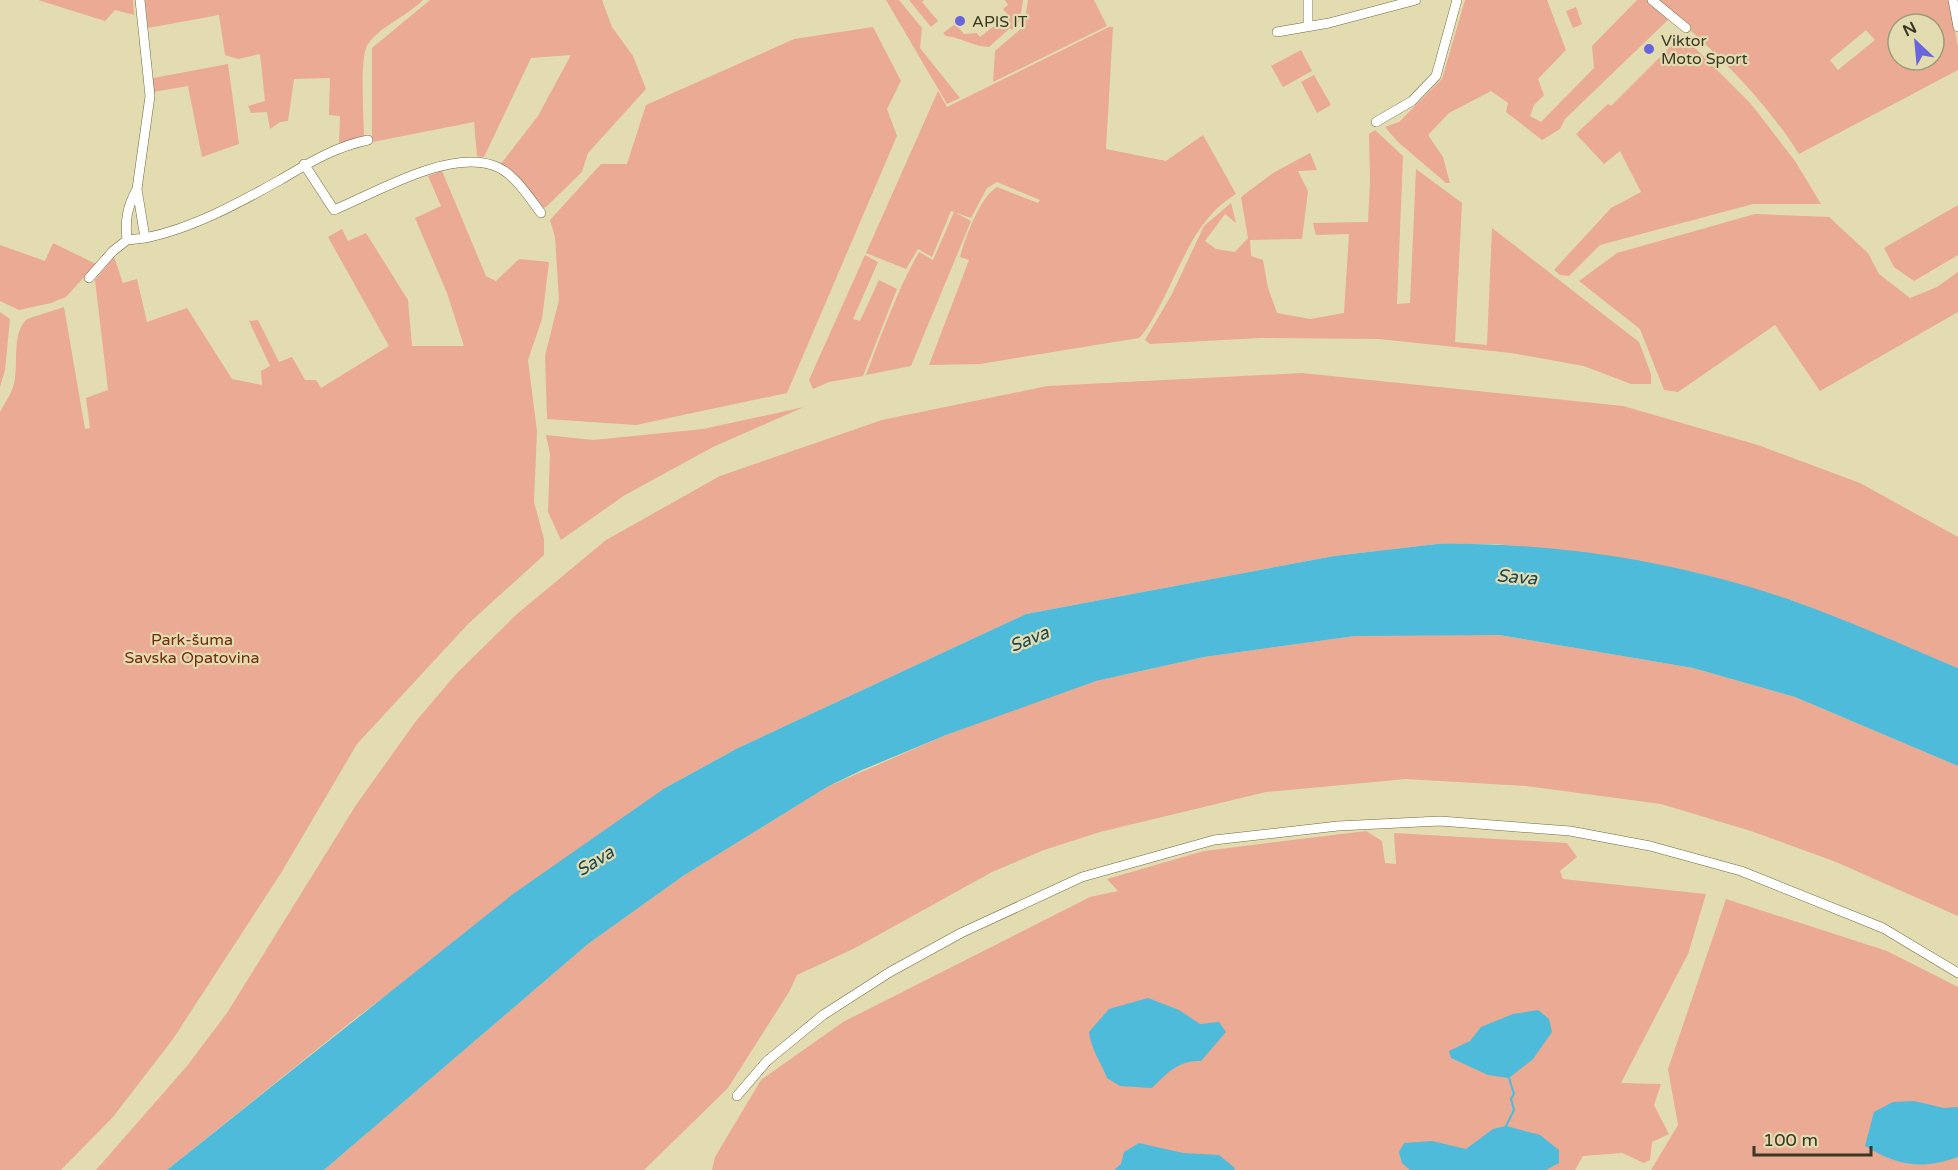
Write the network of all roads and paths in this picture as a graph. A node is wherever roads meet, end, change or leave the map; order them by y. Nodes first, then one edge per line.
1 (140, 0) edge
2 (1308, 0) edge
3 (1416, 0) edge
4 (1457, 0) edge
5 (1652, 0) edge
6 (1953, 0) edge
7 (1308, 26) junction
8 (1958, 27) edge
9 (1686, 28) dead end
10 (1277, 32) dead end
11 (1376, 122) dead end
12 (368, 140) dead end
13 (304, 164) junction
14 (137, 189) junction
15 (541, 213) dead end
16 (145, 238) junction
17 (127, 240) junction
18 (89, 278) dead end
19 (1958, 973) edge
20 (737, 1096) dead end

1 - 14 street
2 - 7 street
3 - 7 street
4 - 11 street
5 - 9 street
6 - 8 street
7 - 10 street
12 - 13 street
13 - 15 street
13 - 16 street
14 - 16 street
14 - 17 street
16 - 17 street
17 - 18 street
19 - 20 street

